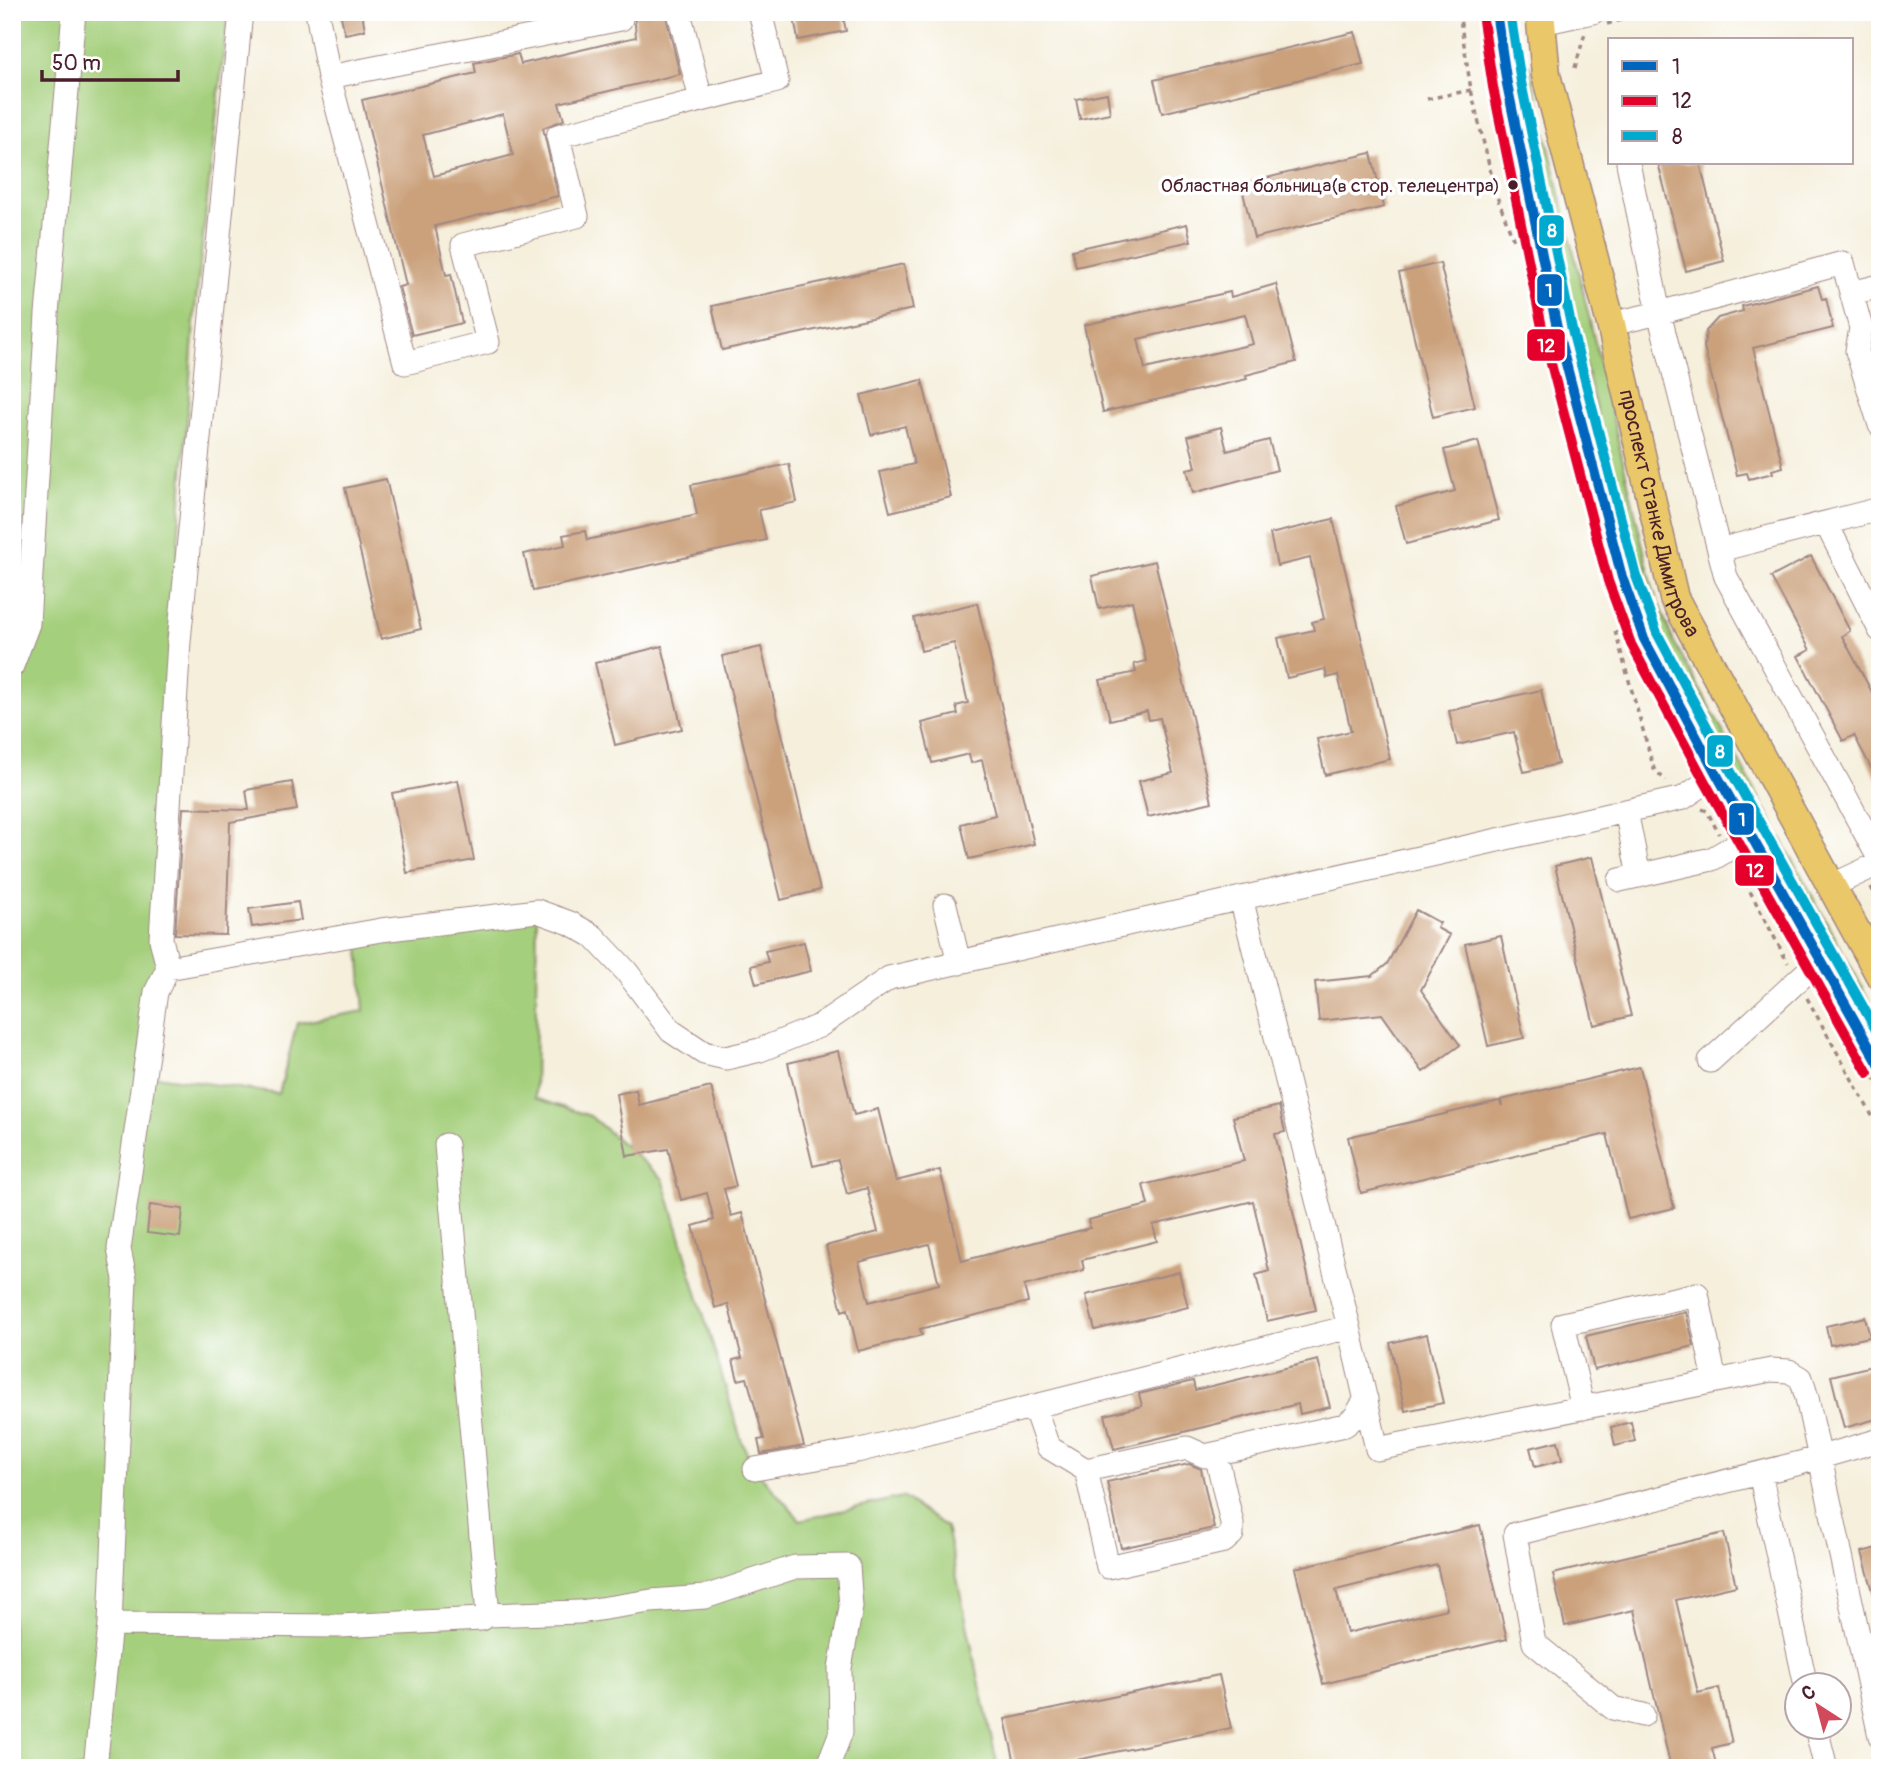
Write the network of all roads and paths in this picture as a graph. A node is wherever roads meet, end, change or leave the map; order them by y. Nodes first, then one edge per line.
1 (74, 12) edge
2 (241, 12) edge
3 (317, 12) edge
4 (619, 12) edge
5 (679, 12) edge
6 (760, 12) edge
7 (1649, 12) edge
8 (1541, 18) edge
9 (1498, 22) edge
10 (1593, 23) edge
11 (1575, 68) dead end
12 (329, 78) junction
13 (1471, 90) dead end
14 (1427, 99) dead end
15 (701, 100) junction
16 (1628, 164) edge
17 (1880, 286) edge
18 (1852, 293) junction
19 (1659, 313) junction
20 (1611, 324) junction
21 (1880, 425) edge
22 (1880, 509) edge
23 (1826, 523) junction
24 (1719, 550) junction
25 (1880, 630) edge
26 (12, 666) edge
27 (1717, 775) junction
28 (1626, 810) junction
29 (1751, 836) junction
30 (1880, 861) edge
31 (1831, 886) junction
32 (1241, 898) junction
33 (944, 905) dead end
34 (1820, 960) junction
35 (960, 963) junction
36 (168, 968) junction
37 (1880, 975) edge
38 (1710, 1061) dead end
39 (1880, 1066) edge
40 (446, 1145) dead end
41 (1349, 1326) junction
42 (1715, 1381) junction
43 (1366, 1399) junction
44 (1034, 1406) junction
45 (1583, 1408) junction
46 (1880, 1440) edge
47 (1216, 1454) junction
48 (1820, 1457) junction
49 (755, 1469) dead end
50 (1086, 1469) junction
51 (1760, 1473) junction
52 (488, 1615) junction
53 (110, 1624) junction
54 (1803, 1672) edge
55 (1643, 1716) dead end
56 (1880, 1736) edge
57 (1820, 1742) edge
58 (95, 1768) edge
59 (827, 1768) edge
60 (1826, 1768) edge

1 - 26 street
2 - 36 street
3 - 12 street
4 - 12 street
5 - 15 street
6 - 15 street
7 - 10 path
8 - 9 main road
8 - 10 street
8 - 20 main road, проспект Станке Димитрова
9 - 27 main road
10 - 11 path
12 - 15 street
13 - 14 path
16 - 19 street
17 - 18 street
18 - 19 street
18 - 21 street
19 - 20 street
19 - 24 street
20 - 31 main road, проспект Станке Димитрова
22 - 23 street
23 - 24 street
23 - 25 street
24 - 30 street
27 - 28 street
27 - 29 main road
28 - 29 street
28 - 32 street
29 - 34 main road
30 - 31 street
31 - 37 main road, проспект Станке Димитрова
32 - 35 street
32 - 41 street
33 - 35 street
34 - 38 street
34 - 39 main road
35 - 36 street
36 - 53 street
40 - 52 street
41 - 43 street
41 - 44 street
42 - 45 street
42 - 45 street
42 - 48 street
43 - 45 street
43 - 47 street
44 - 49 street
44 - 50 street
46 - 48 street
47 - 50 street
47 - 50 street
48 - 51 street
48 - 56 street
51 - 54 street
51 - 55 street
52 - 53 street
52 - 59 street
53 - 58 street
57 - 60 street

